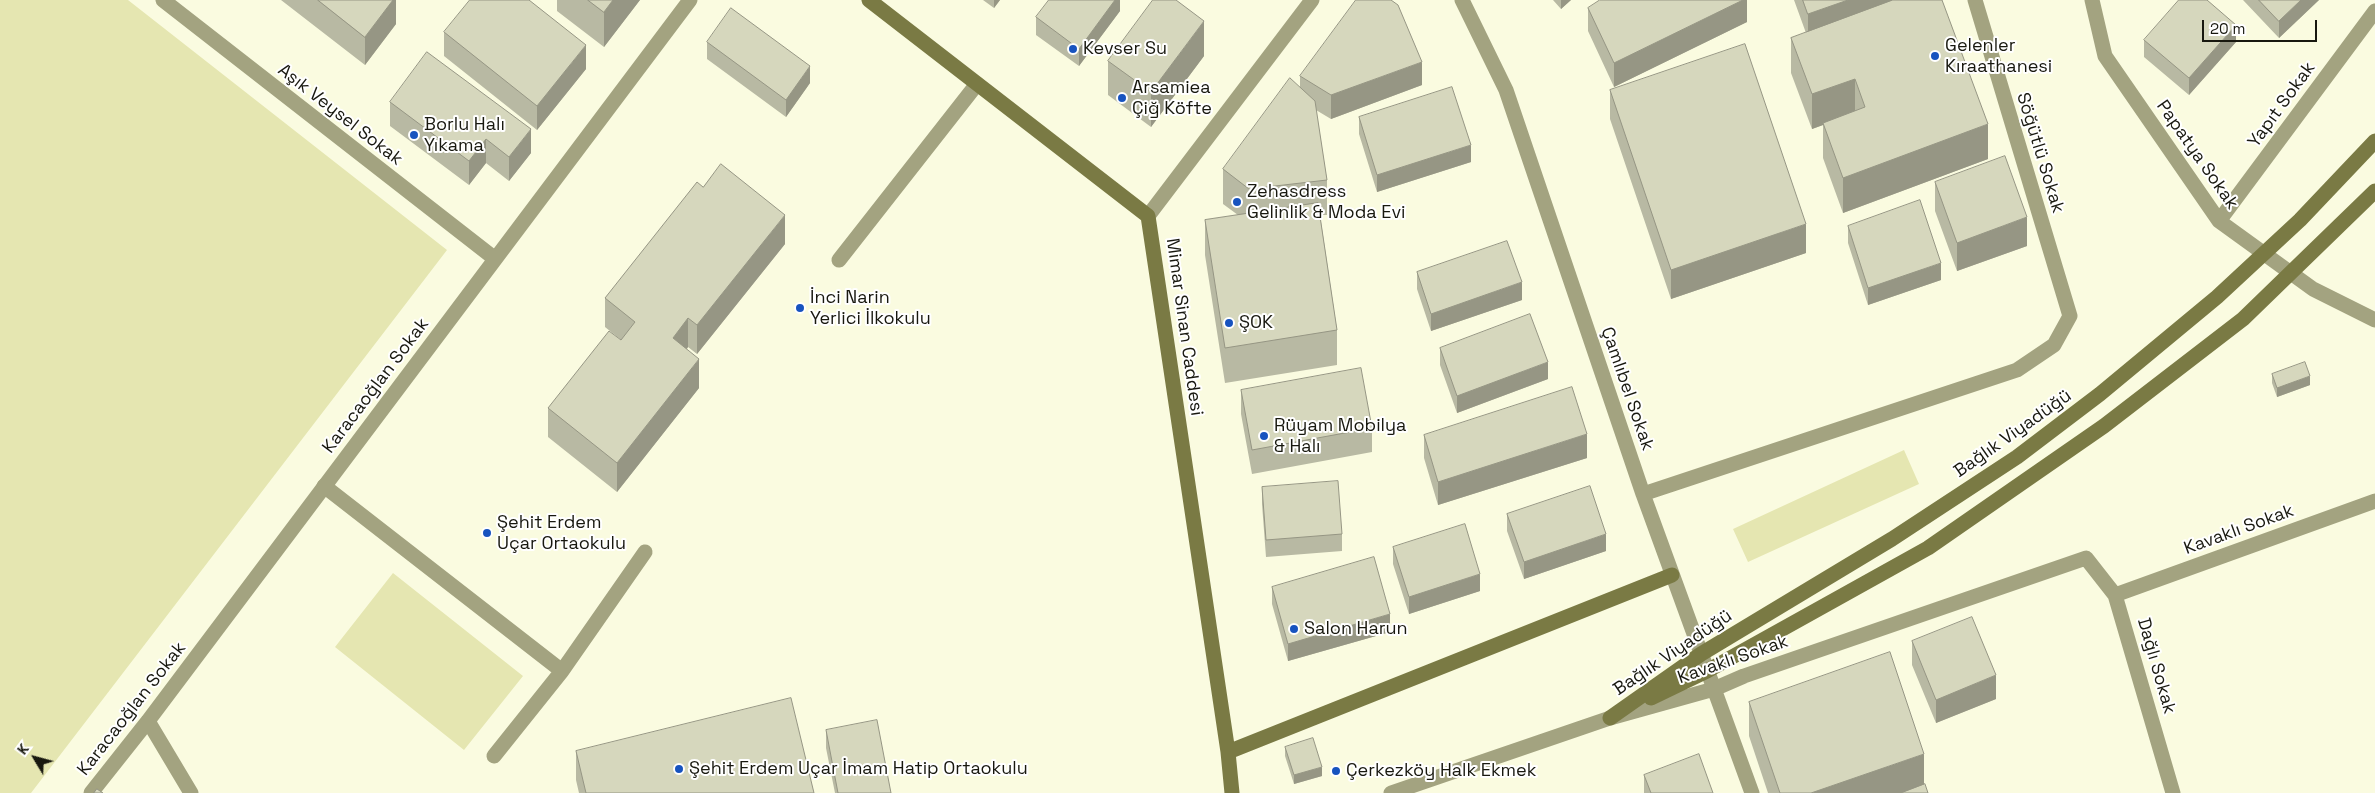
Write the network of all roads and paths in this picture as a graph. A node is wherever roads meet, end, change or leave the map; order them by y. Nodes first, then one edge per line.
1 (690, 0) edge
2 (869, 0) edge
3 (1312, 0) edge
4 (1462, 0) edge
5 (1975, 0) edge
6 (2092, 0) edge
7 (169, 2) edge
8 (2375, 10) edge
9 (977, 84) junction
10 (2375, 141) edge
11 (2375, 191) edge
12 (1148, 216) junction
13 (2219, 221) junction
14 (494, 258) junction
15 (839, 260) dead end
16 (2375, 320) edge
17 (324, 486) junction
18 (1643, 494) junction
19 (2375, 501) edge
20 (645, 552) dead end
21 (2086, 558) joint
22 (1672, 575) junction
23 (2115, 595) junction
24 (1701, 654) junction
25 (562, 671) junction
26 (1707, 671) junction
27 (1714, 689) junction
28 (1610, 718) junction
29 (148, 721) junction
30 (1228, 752) junction
31 (494, 756) dead end
32 (91, 793) edge
33 (191, 793) edge
34 (1232, 793) edge
35 (1391, 793) edge
36 (1752, 793) edge
37 (2173, 793) edge

1 - 14 street, Karacaoğlan Sokak
2 - 9 street
3 - 12 street
4 - 18 street, Çamlıbel Sokak
5 - 18 street, Söğütlü Sokak
6 - 13 street, Papatya Sokak
7 - 14 street, Aşık Veysel Sokak
8 - 13 street, Yapıt Sokak
9 - 12 street
9 - 15 street
10 - 24 street, Bağlık Viyadüğü
11 - 26 street, Bağlık Viyadüğü
12 - 30 street, Mimar Sinan Caddesi
13 - 16 street, Papatya Sokak
14 - 17 street, Karacaoğlan Sokak
17 - 25 street
17 - 29 street, Karacaoğlan Sokak
18 - 22 street, Çamlıbel Sokak
19 - 23 street, Kavaklı Sokak
20 - 25 street
21 - 23 street, Dağlı Sokak
21 - 27 street, Kavaklı Sokak
22 - 24 street, Çamlıbel Sokak
22 - 30 street
23 - 37 street, Dağlı Sokak
24 - 26 street, Çamlıbel Sokak
24 - 28 street, Bağlık Viyadüğü
25 - 31 street
26 - 27 street, Çamlıbel Sokak
26 - 28 street, Bağlık Viyadüğü
27 - 28 street, Kavaklı Sokak
27 - 36 street, Çamlıbel Sokak
28 - 35 street, Kavaklı Sokak
29 - 32 street, Karacaoğlan Sokak
29 - 33 street
30 - 34 street, Mimar Sinan Caddesi

